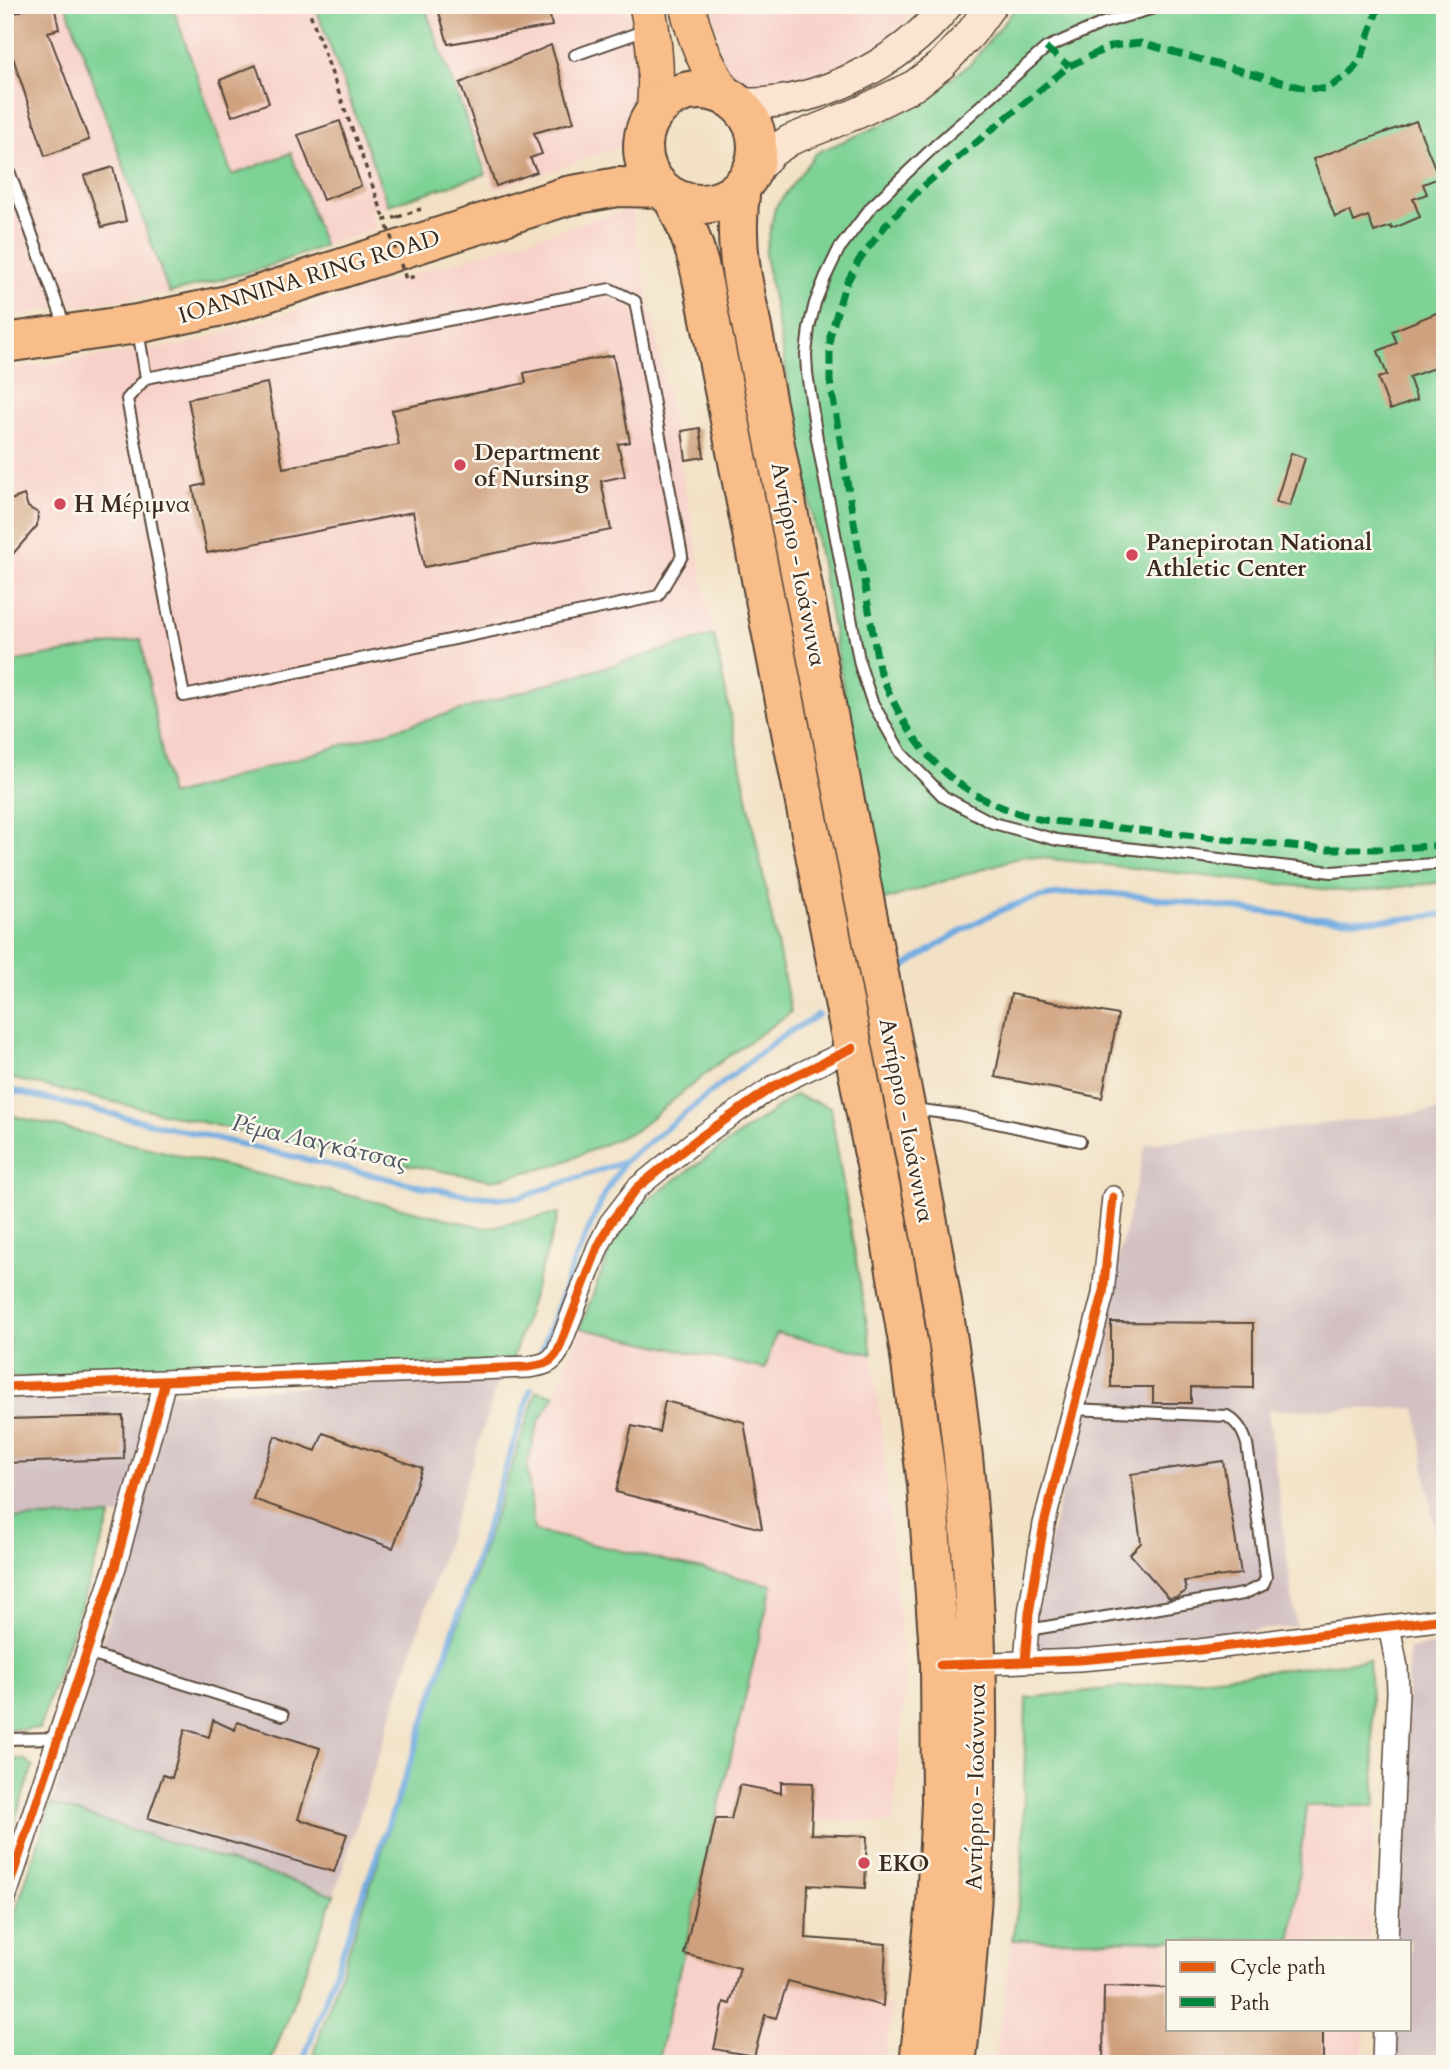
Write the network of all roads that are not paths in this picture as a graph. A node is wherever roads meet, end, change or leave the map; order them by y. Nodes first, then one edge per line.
1 (687, 5) edge
2 (947, 5) edge
3 (991, 5) edge
4 (1164, 5) edge
5 (650, 17) edge
6 (926, 18) edge
7 (575, 55) dead end
8 (731, 99) junction
9 (649, 123) junction
10 (5, 160) edge
11 (746, 181) junction
12 (666, 192) junction
13 (567, 196) junction
14 (136, 324) junction
15 (68, 335) junction
16 (5, 343) edge
17 (146, 378) junction
18 (1445, 863) edge
19 (853, 1048) junction
20 (904, 1108) junction
21 (1080, 1141) dead end
22 (1113, 1197) dead end
23 (165, 1381) junction
24 (5, 1387) edge
25 (1072, 1409) junction
26 (1445, 1619) edge
27 (1389, 1626) junction
28 (1028, 1630) junction
29 (87, 1653) junction
30 (1025, 1662) junction
31 (978, 1664) junction
32 (940, 1665) junction
33 (283, 1715) dead end
34 (59, 1738) junction
35 (5, 1739) edge
36 (5, 1898) edge
37 (1387, 1940) edge
38 (1384, 2030) edge
39 (919, 2064) edge
40 (956, 2064) edge
41 (1383, 2064) edge

1 - 8 main road
2 - 6 main road
3 - 11 main road
4 - 18 lane
5 - 7 lane
5 - 9 main road
6 - 8 main road
8 - 9 highway
8 - 11 highway
9 - 12 highway
9 - 13 highway, IOANNINA RING ROAD
10 - 15 lane
11 - 12 highway
11 - 20 highway, Αντίρριο - Ιωάννινα
12 - 13 highway, IOANNINA RING ROAD
12 - 19 highway, Αντίρριο - Ιωάννινα
13 - 14 highway, IOANNINA RING ROAD
14 - 15 highway, IOANNINA RING ROAD
14 - 17 lane
15 - 16 highway, IOANNINA RING ROAD
17 - 17 lane
19 - 23 street
19 - 32 highway, Αντίρριο - Ιωάννινα
20 - 21 lane
20 - 31 highway, Αντίρριο - Ιωάννινα
22 - 25 street
23 - 24 street
23 - 29 street
25 - 28 street
25 - 28 lane
26 - 27 street
27 - 30 street
27 - 37 street
28 - 30 street
29 - 33 lane
29 - 34 street
30 - 31 street
31 - 32 street
31 - 40 highway, Αντίρριο - Ιωάννινα
32 - 39 highway, Αντίρριο - Ιωάννινα
34 - 35 lane
34 - 36 street
38 - 41 street

